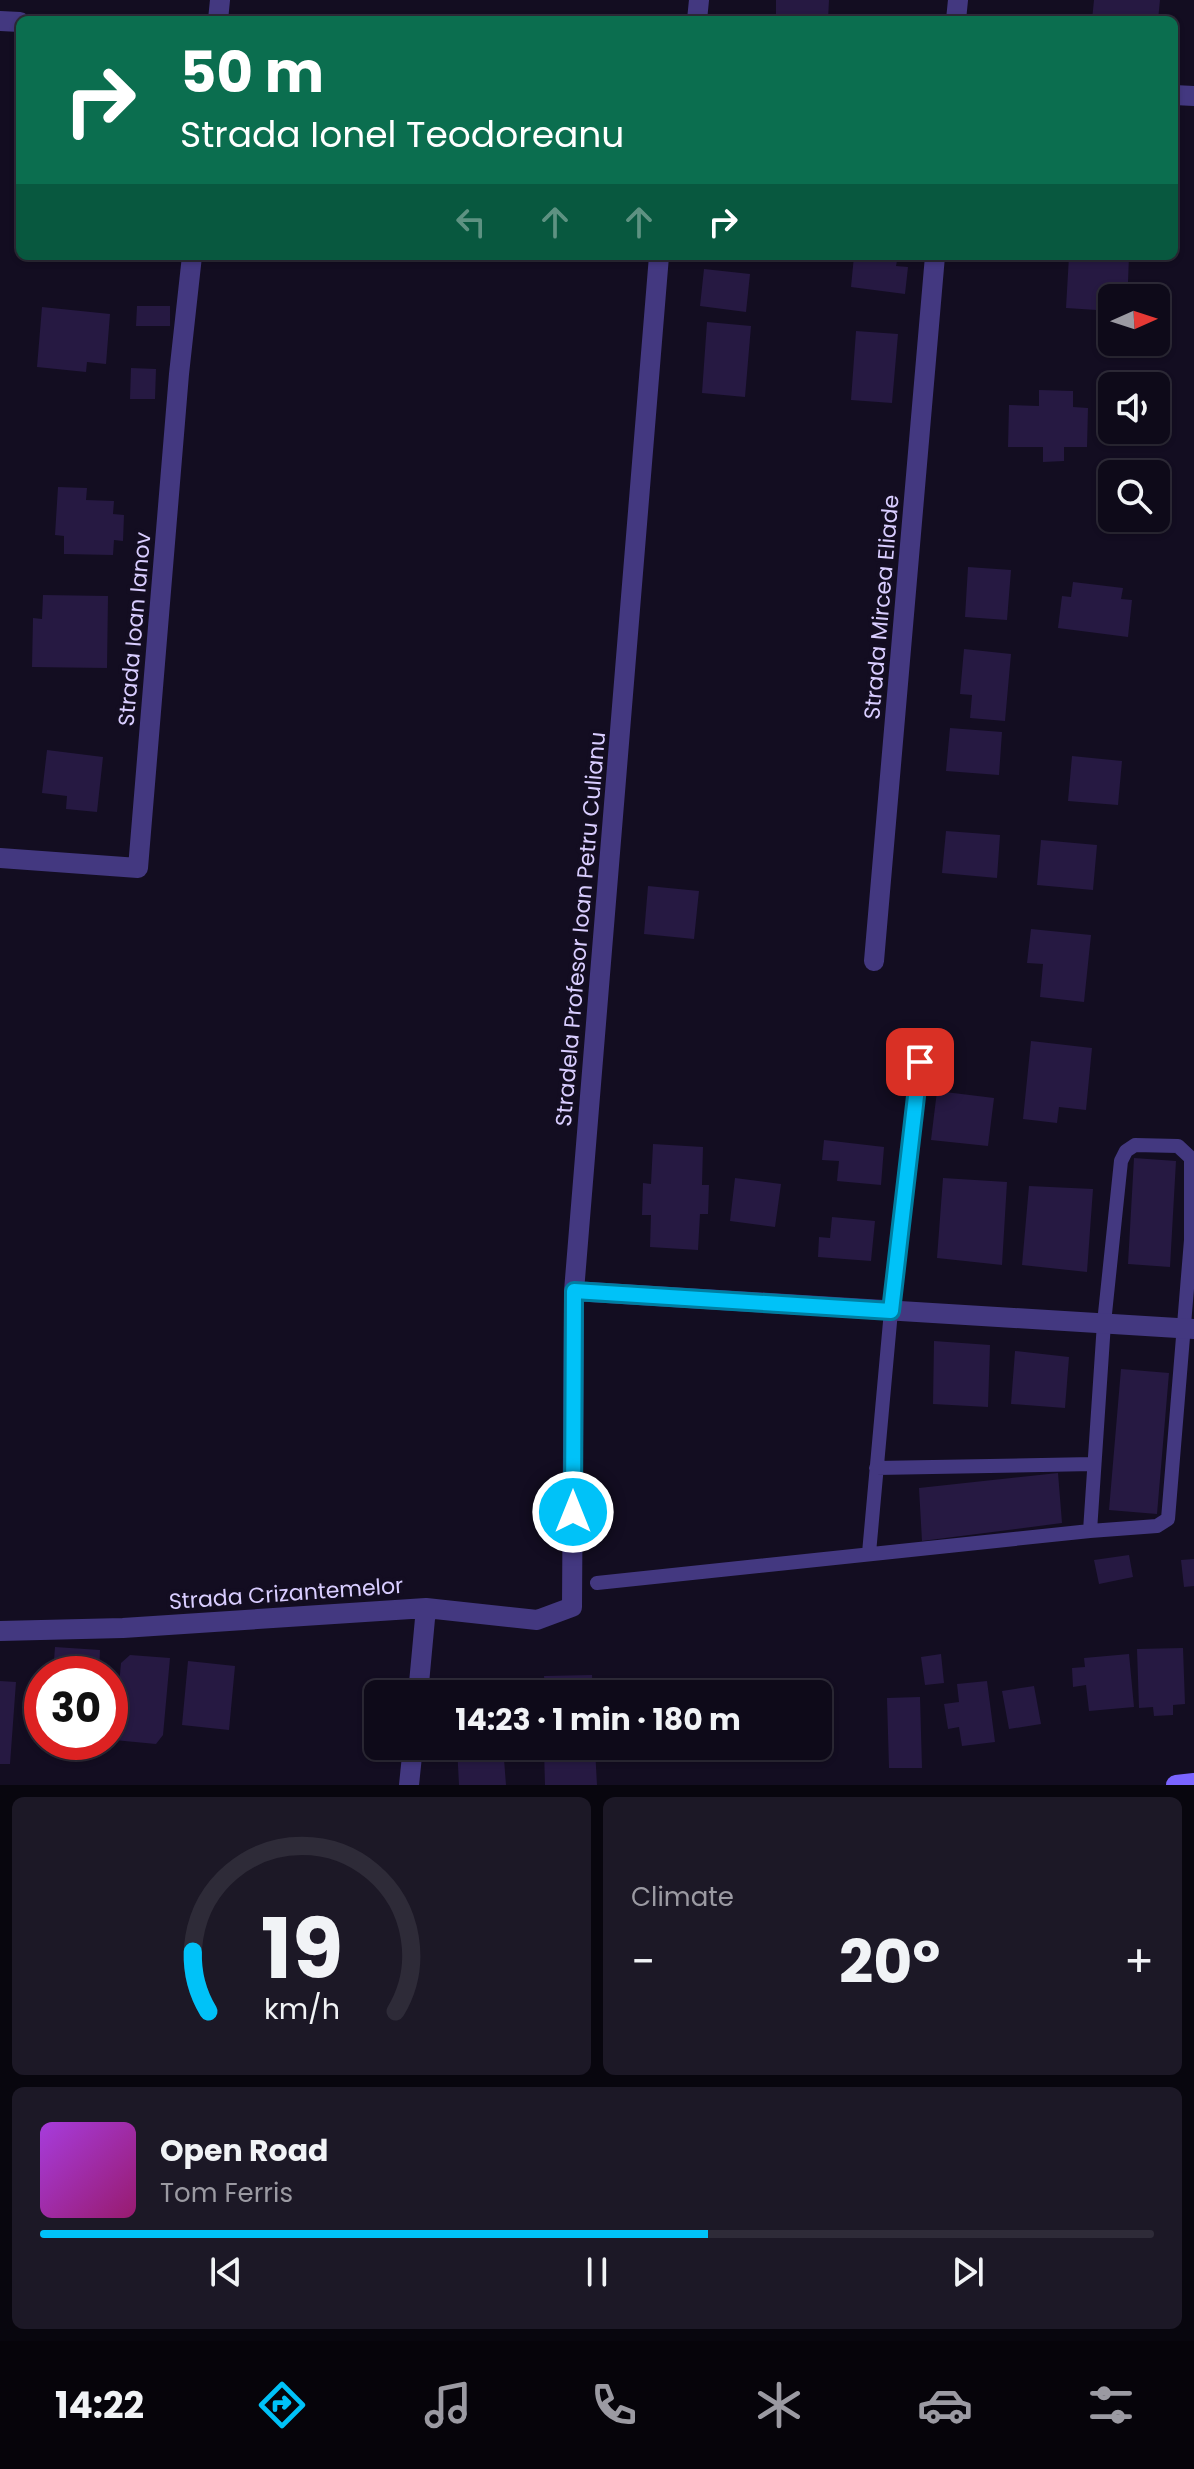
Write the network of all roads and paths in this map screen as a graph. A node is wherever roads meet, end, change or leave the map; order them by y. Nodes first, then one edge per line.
1 (192, 260) edge
2 (659, 260) edge
3 (935, 260) edge
4 (0, 858) edge
5 (874, 961) dead end
6 (920, 1062) dead end
7 (574, 1291) junction
8 (891, 1311) junction
9 (1104, 1323) junction
10 (1190, 1329) edge
11 (1093, 1464) junction
12 (876, 1468) junction
13 (1090, 1531) junction
14 (869, 1553) junction
15 (597, 1583) dead end
16 (572, 1607) joint
17 (426, 1608) junction
18 (0, 1631) edge
19 (419, 1680) edge
20 (412, 1760) edge
21 (1194, 1783) edge
22 (409, 1785) edge
23 (1176, 1785) edge

1 - 4 street, Strada Ioan Ianov
2 - 7 street, Stradela Profesor Ioan Petru Culianu
3 - 5 street, Strada Mircea Eliade
6 - 8 lane
7 - 8 street
7 - 16 street, Stradela Profesor Ioan Petru Culianu
8 - 9 street
8 - 12 lane
9 - 10 street
9 - 10 lane
9 - 11 lane
10 - 13 lane
11 - 12 lane
11 - 13 lane
12 - 14 lane
13 - 14 lane
14 - 15 lane
16 - 17 street, Strada Crizantemelor
17 - 18 street, Strada Crizantemelor
17 - 19 street
20 - 22 street
21 - 23 street

